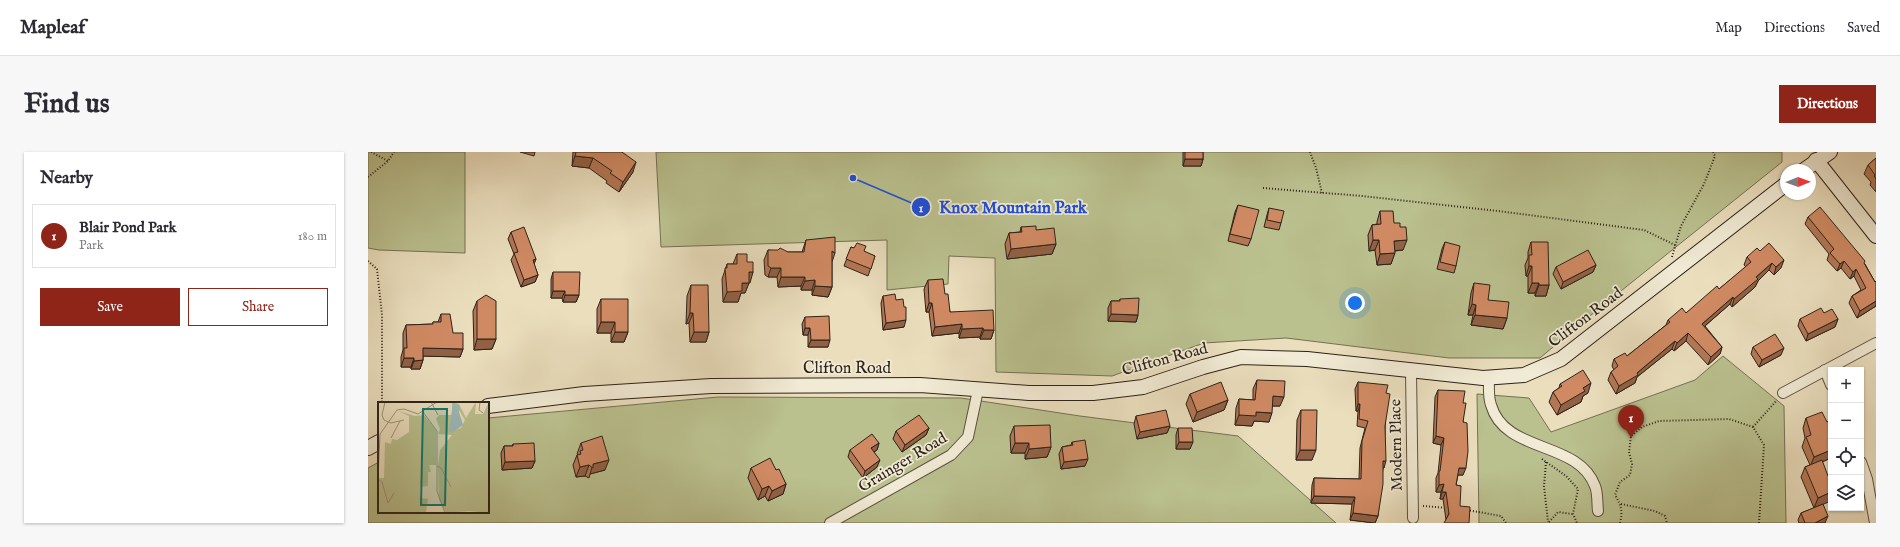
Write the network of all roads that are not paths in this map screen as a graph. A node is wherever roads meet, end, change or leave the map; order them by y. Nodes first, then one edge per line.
1 (1830, 152) edge
2 (1814, 156) edge
3 (1780, 189) edge
4 (1876, 236) edge
5 (1876, 344) edge
6 (1411, 370) junction
7 (1825, 370) junction
8 (1489, 378) junction
9 (1828, 378) edge
10 (978, 390) junction
11 (1783, 393) road end
12 (489, 406) edge
13 (378, 443) edge
14 (368, 448) edge
15 (1864, 469) edge
16 (1598, 511) dead end
17 (1413, 518) dead end
18 (830, 523) edge
19 (1875, 523) edge

1 - 2 main road
2 - 4 main road
3 - 8 main road, Clifton Road
5 - 7 street
6 - 8 main road, Clifton Road
6 - 10 main road, Clifton Road
6 - 17 street, Modern Place
7 - 9 street
7 - 11 street
8 - 16 street
10 - 12 main road, Clifton Road
10 - 18 street, Grainger Road
13 - 14 main road
15 - 19 street

